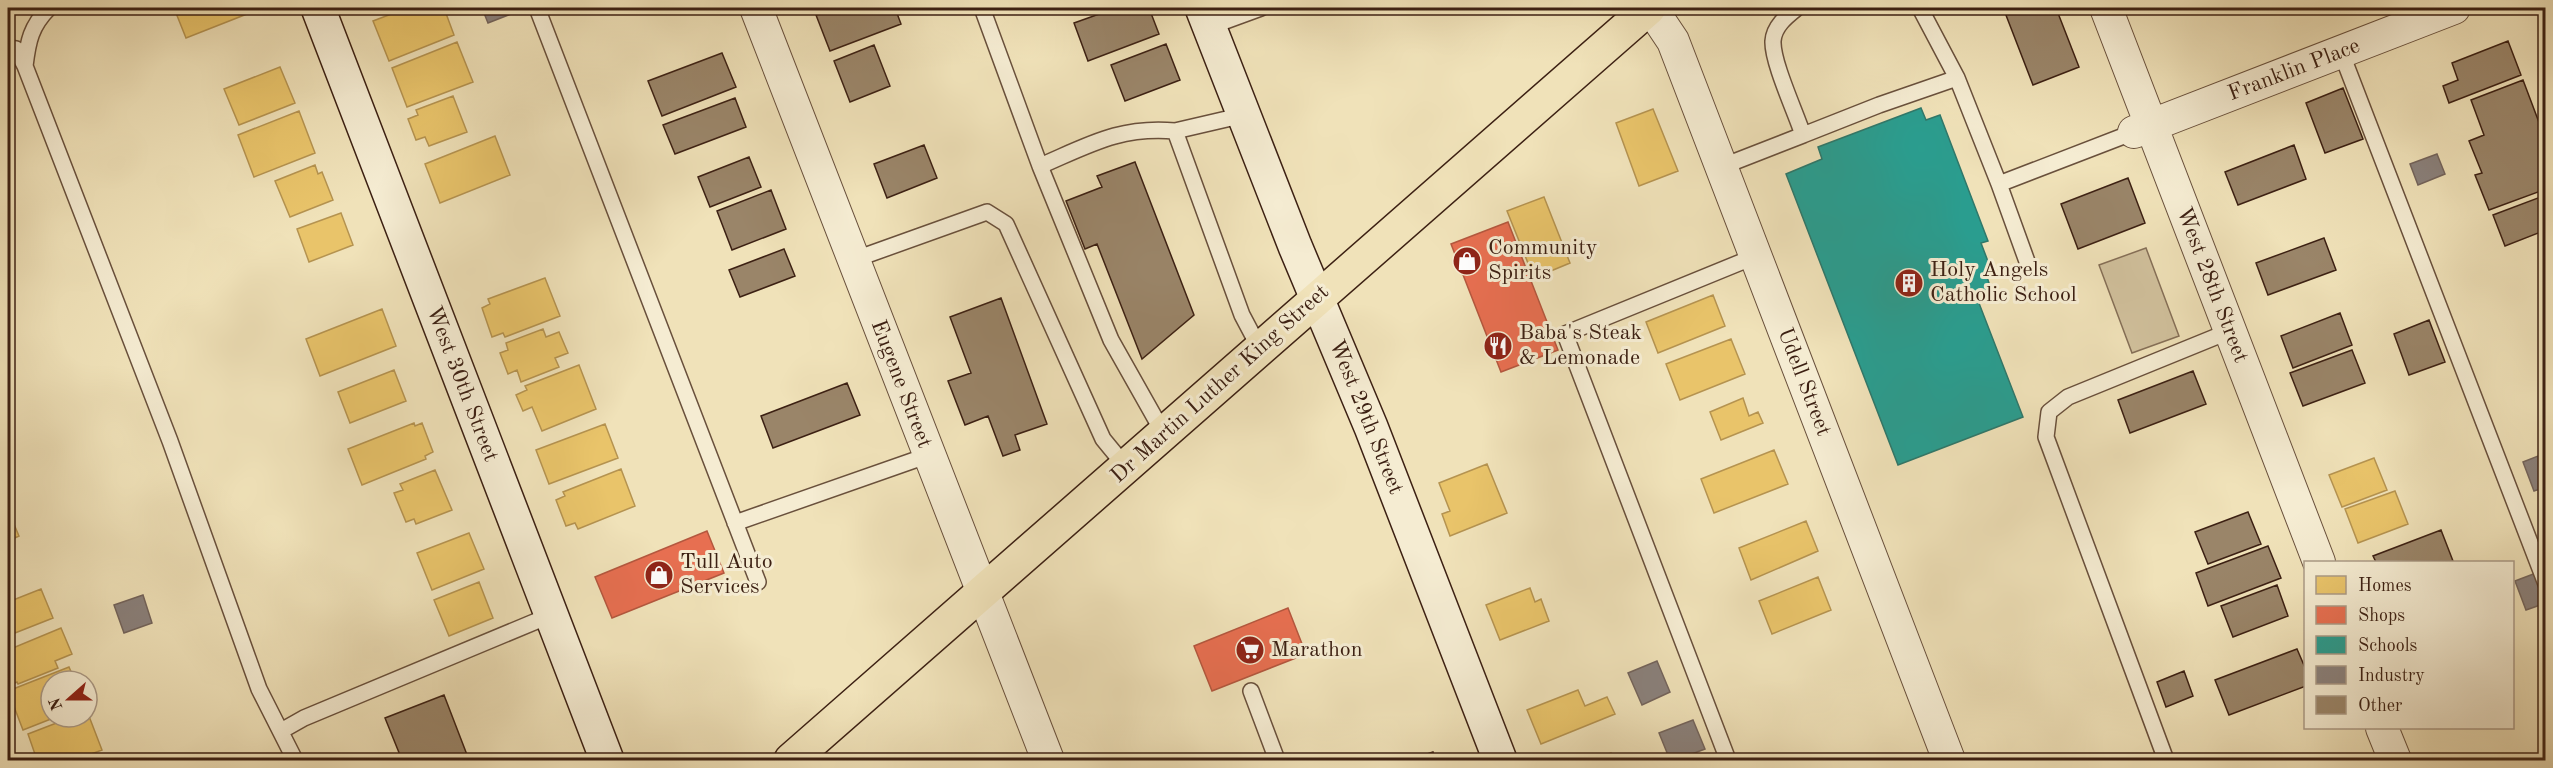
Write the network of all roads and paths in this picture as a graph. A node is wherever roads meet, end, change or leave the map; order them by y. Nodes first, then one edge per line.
1 (49, 8) edge
2 (318, 8) edge
3 (537, 8) edge
4 (756, 8) edge
5 (982, 8) edge
6 (1261, 8) edge
7 (1650, 8) edge
8 (1797, 8) edge
9 (1920, 8) edge
10 (2106, 8) edge
11 (2454, 8) edge
12 (1206, 17) edge
13 (8, 48) edge
14 (2341, 52) junction
15 (26, 66) junction
16 (1957, 78) junction
17 (1244, 115) junction
18 (2142, 129) junction
19 (1175, 131) junction
20 (1803, 135) junction
21 (1040, 166) junction
22 (1722, 167) junction
23 (1999, 184) junction
24 (1756, 256) junction
25 (854, 260) junction
26 (2029, 267) dead end
27 (1318, 297) junction
28 (2230, 331) junction
29 (1260, 349) junction
30 (1164, 434) junction
31 (929, 455) junction
32 (1126, 467) junction
33 (735, 523) junction
34 (2319, 561) edge
35 (758, 582) dead end
36 (2546, 584) edge
37 (983, 594) junction
38 (551, 615) junction
39 (1251, 691) dead end
40 (2382, 729) edge
41 (281, 730) junction
42 (295, 760) edge
43 (607, 760) edge
44 (791, 760) edge
45 (1048, 760) edge
46 (1277, 760) edge
47 (1500, 760) edge
48 (1728, 760) edge
49 (1949, 760) edge
50 (2166, 760) edge
51 (2395, 760) edge

1 - 15 lane
2 - 38 main road, West 30th Street
3 - 33 lane
4 - 25 street, Eugene Street
5 - 21 lane
6 - 12 lane
7 - 22 street, Udell Street
7 - 27 main road, Dr Martin Luther King Street
8 - 20 lane
9 - 16 lane
10 - 18 street, West 28th Street
11 - 14 street, Franklin Place
12 - 17 main road, West 29th Street
13 - 15 lane
14 - 18 street, Franklin Place
14 - 36 lane
15 - 41 lane
16 - 20 lane
16 - 23 lane
17 - 19 lane
17 - 27 main road, West 29th Street
18 - 23 lane
18 - 28 street, West 28th Street
19 - 21 lane
19 - 29 lane
20 - 22 lane
21 - 30 lane
22 - 24 street, Udell Street
23 - 26 lane
24 - 48 lane
24 - 49 street, Udell Street
25 - 31 street, Eugene Street
25 - 32 lane
27 - 29 main road, Dr Martin Luther King Street
27 - 47 main road, West 29th Street
28 - 34 street, West 28th Street
28 - 50 lane
29 - 30 main road, Dr Martin Luther King Street
30 - 32 main road, Dr Martin Luther King Street
31 - 33 lane
31 - 37 street, Eugene Street
32 - 37 main road, Dr Martin Luther King Street
33 - 35 lane
37 - 44 main road, Dr Martin Luther King Street
37 - 45 street, Eugene Street
38 - 41 lane
38 - 43 main road, West 30th Street
39 - 46 lane
40 - 51 street
41 - 42 lane

